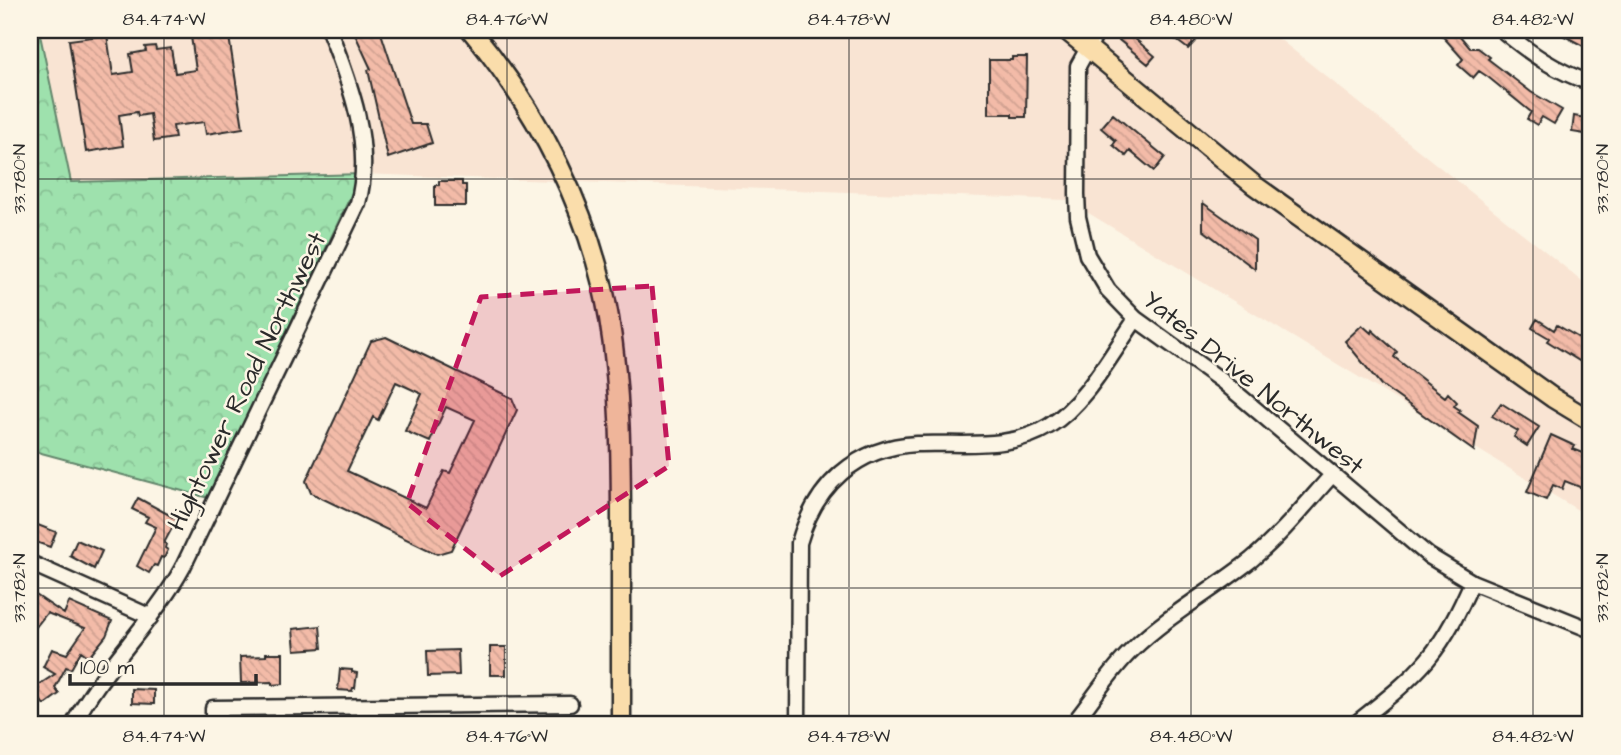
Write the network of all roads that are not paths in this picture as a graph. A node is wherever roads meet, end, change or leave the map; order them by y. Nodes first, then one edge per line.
1 (329, 30) edge
2 (471, 30) edge
3 (1066, 30) edge
4 (1098, 30) edge
5 (1502, 30) edge
6 (1087, 47) junction
7 (1591, 83) edge
8 (1136, 319) junction
9 (1591, 421) edge
10 (1332, 475) junction
11 (30, 563) edge
12 (1472, 582) junction
13 (150, 618) junction
14 (1591, 630) edge
15 (570, 704) dead end
16 (72, 725) edge
17 (213, 725) edge
18 (621, 725) edge
19 (798, 725) edge
20 (1072, 725) edge
21 (1354, 725) edge

1 - 13 street, Hightower Road Northwest
2 - 18 main road
3 - 6 main road
4 - 6 street, Yates Drive Northwest
5 - 7 street
6 - 8 street, Yates Drive Northwest
6 - 9 main road
8 - 10 street, Yates Drive Northwest
8 - 19 street
10 - 12 street, Yates Drive Northwest
10 - 20 street
11 - 13 street
12 - 14 street, Yates Drive Northwest
12 - 21 street
13 - 16 street, Hightower Road Northwest
15 - 17 street

